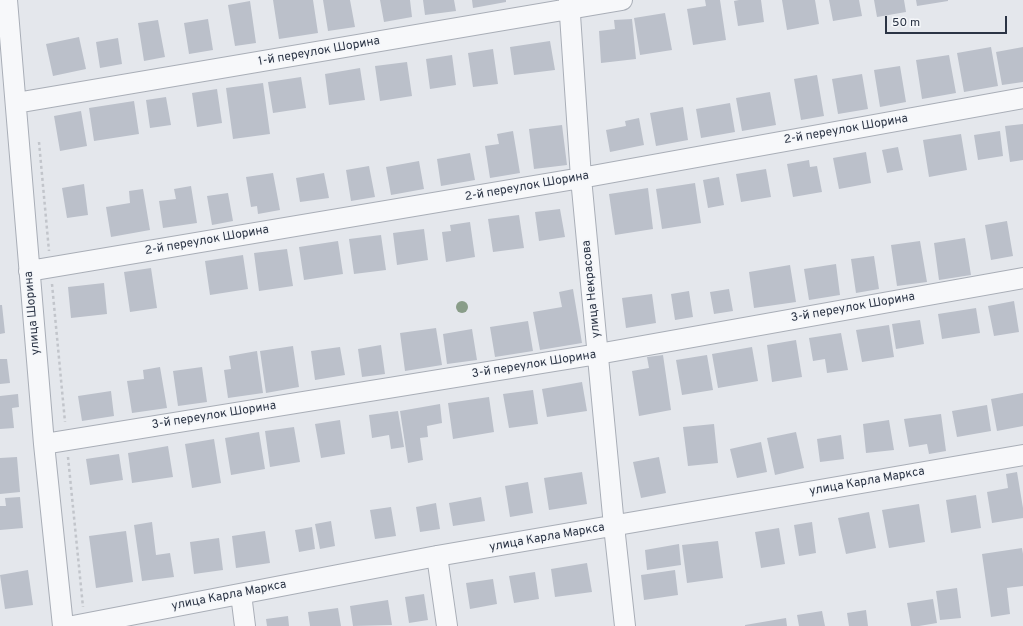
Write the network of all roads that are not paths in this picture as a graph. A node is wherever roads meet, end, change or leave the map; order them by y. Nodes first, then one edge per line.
1 (7, 0) edge
2 (622, 0) edge
3 (569, 5) edge
4 (1023, 98) edge
5 (16, 103) junction
6 (581, 178) junction
7 (29, 271) junction
8 (1023, 278) edge
9 (598, 354) junction
10 (44, 444) junction
11 (1023, 455) edge
12 (614, 526) junction
13 (437, 556) junction
14 (241, 594) junction
15 (79, 625) edge
16 (63, 626) edge
17 (245, 626) edge
18 (447, 626) edge
19 (626, 626) edge

1 - 5 street, улица Шорина
2 - 3 street, 1-й переулок Шорина
3 - 5 street, 1-й переулок Шорина
3 - 6 street, улица Некрасова
4 - 6 street, 2-й переулок Шорина
5 - 7 street, улица Шорина
6 - 7 street, 2-й переулок Шорина
6 - 9 street, улица Некрасова
7 - 10 street, улица Шорина
8 - 9 street, 3-й переулок Шорина
9 - 10 street, 3-й переулок Шорина
9 - 12 street, улица Некрасова
10 - 16 street, улица Шорина
11 - 12 street, улица Карла Маркса
12 - 13 street, улица Карла Маркса
12 - 19 street, улица Некрасова
13 - 14 street, улица Карла Маркса
13 - 18 street
14 - 15 street, улица Карла Маркса
14 - 17 street

